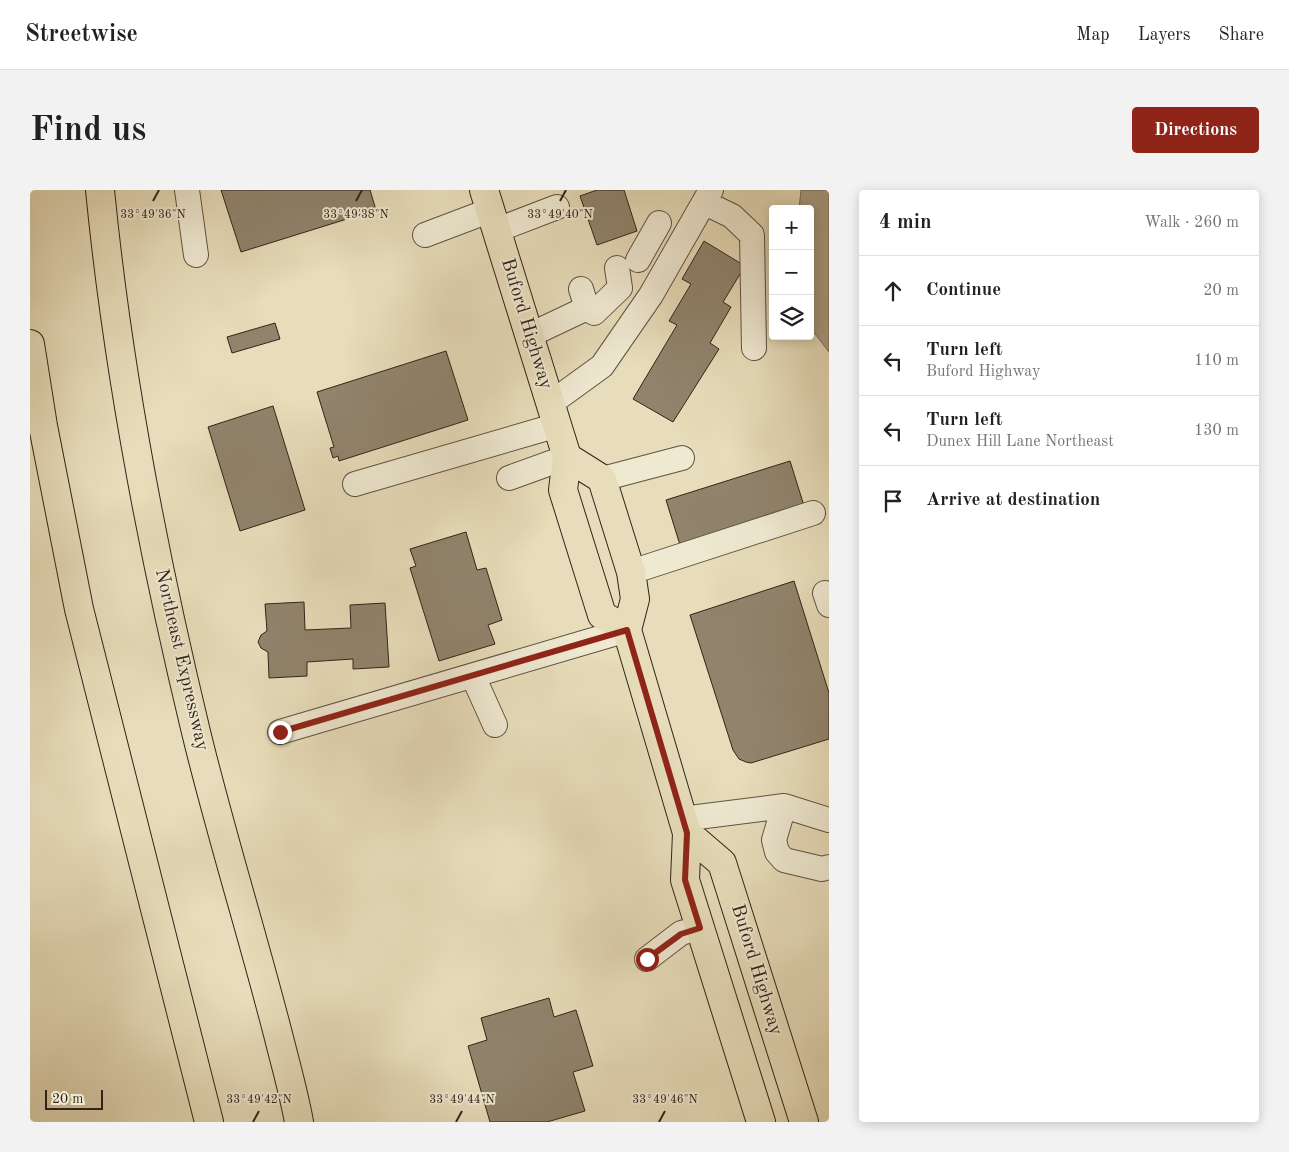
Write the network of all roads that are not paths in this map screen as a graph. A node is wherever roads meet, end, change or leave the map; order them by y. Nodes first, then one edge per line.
1 (100, 190) edge
2 (187, 190) edge
3 (708, 196) edge
4 (557, 208) dead end
5 (491, 210) edge
6 (659, 223) dead end
7 (426, 235) dead end
8 (196, 255) dead end
9 (530, 335) junction
10 (30, 344) edge
11 (754, 348) dead end
12 (554, 414) junction
13 (567, 457) junction
14 (682, 458) dead end
15 (509, 478) dead end
16 (602, 479) junction
17 (355, 484) dead end
18 (813, 513) dead end
19 (631, 572) junction
20 (627, 630) junction
21 (473, 676) junction
22 (495, 725) dead end
23 (280, 732) dead end
24 (784, 806) junction
25 (829, 820) edge
26 (685, 826) junction
27 (829, 866) edge
28 (700, 928) junction
29 (647, 959) dead end
30 (209, 1122) edge
31 (299, 1122) edge
32 (761, 1122) edge
33 (804, 1122) edge

1 - 31 main road, Northeast Expressway
2 - 8 street
3 - 11 street
3 - 12 street
4 - 5 street
5 - 7 street
5 - 9 main road, Buford Highway
6 - 9 street
9 - 12 main road, Buford Highway
10 - 30 main road
12 - 13 main road, Buford Highway
12 - 17 street
13 - 15 street
13 - 16 main road
13 - 20 main road, Buford Highway
14 - 16 street
16 - 19 main road
18 - 19 street
19 - 20 main road
20 - 21 street
20 - 26 main road
21 - 22 street
21 - 23 street
24 - 25 street
24 - 26 street
24 - 27 street
26 - 28 main road
26 - 33 main road, Buford Highway
28 - 29 street
28 - 32 main road

